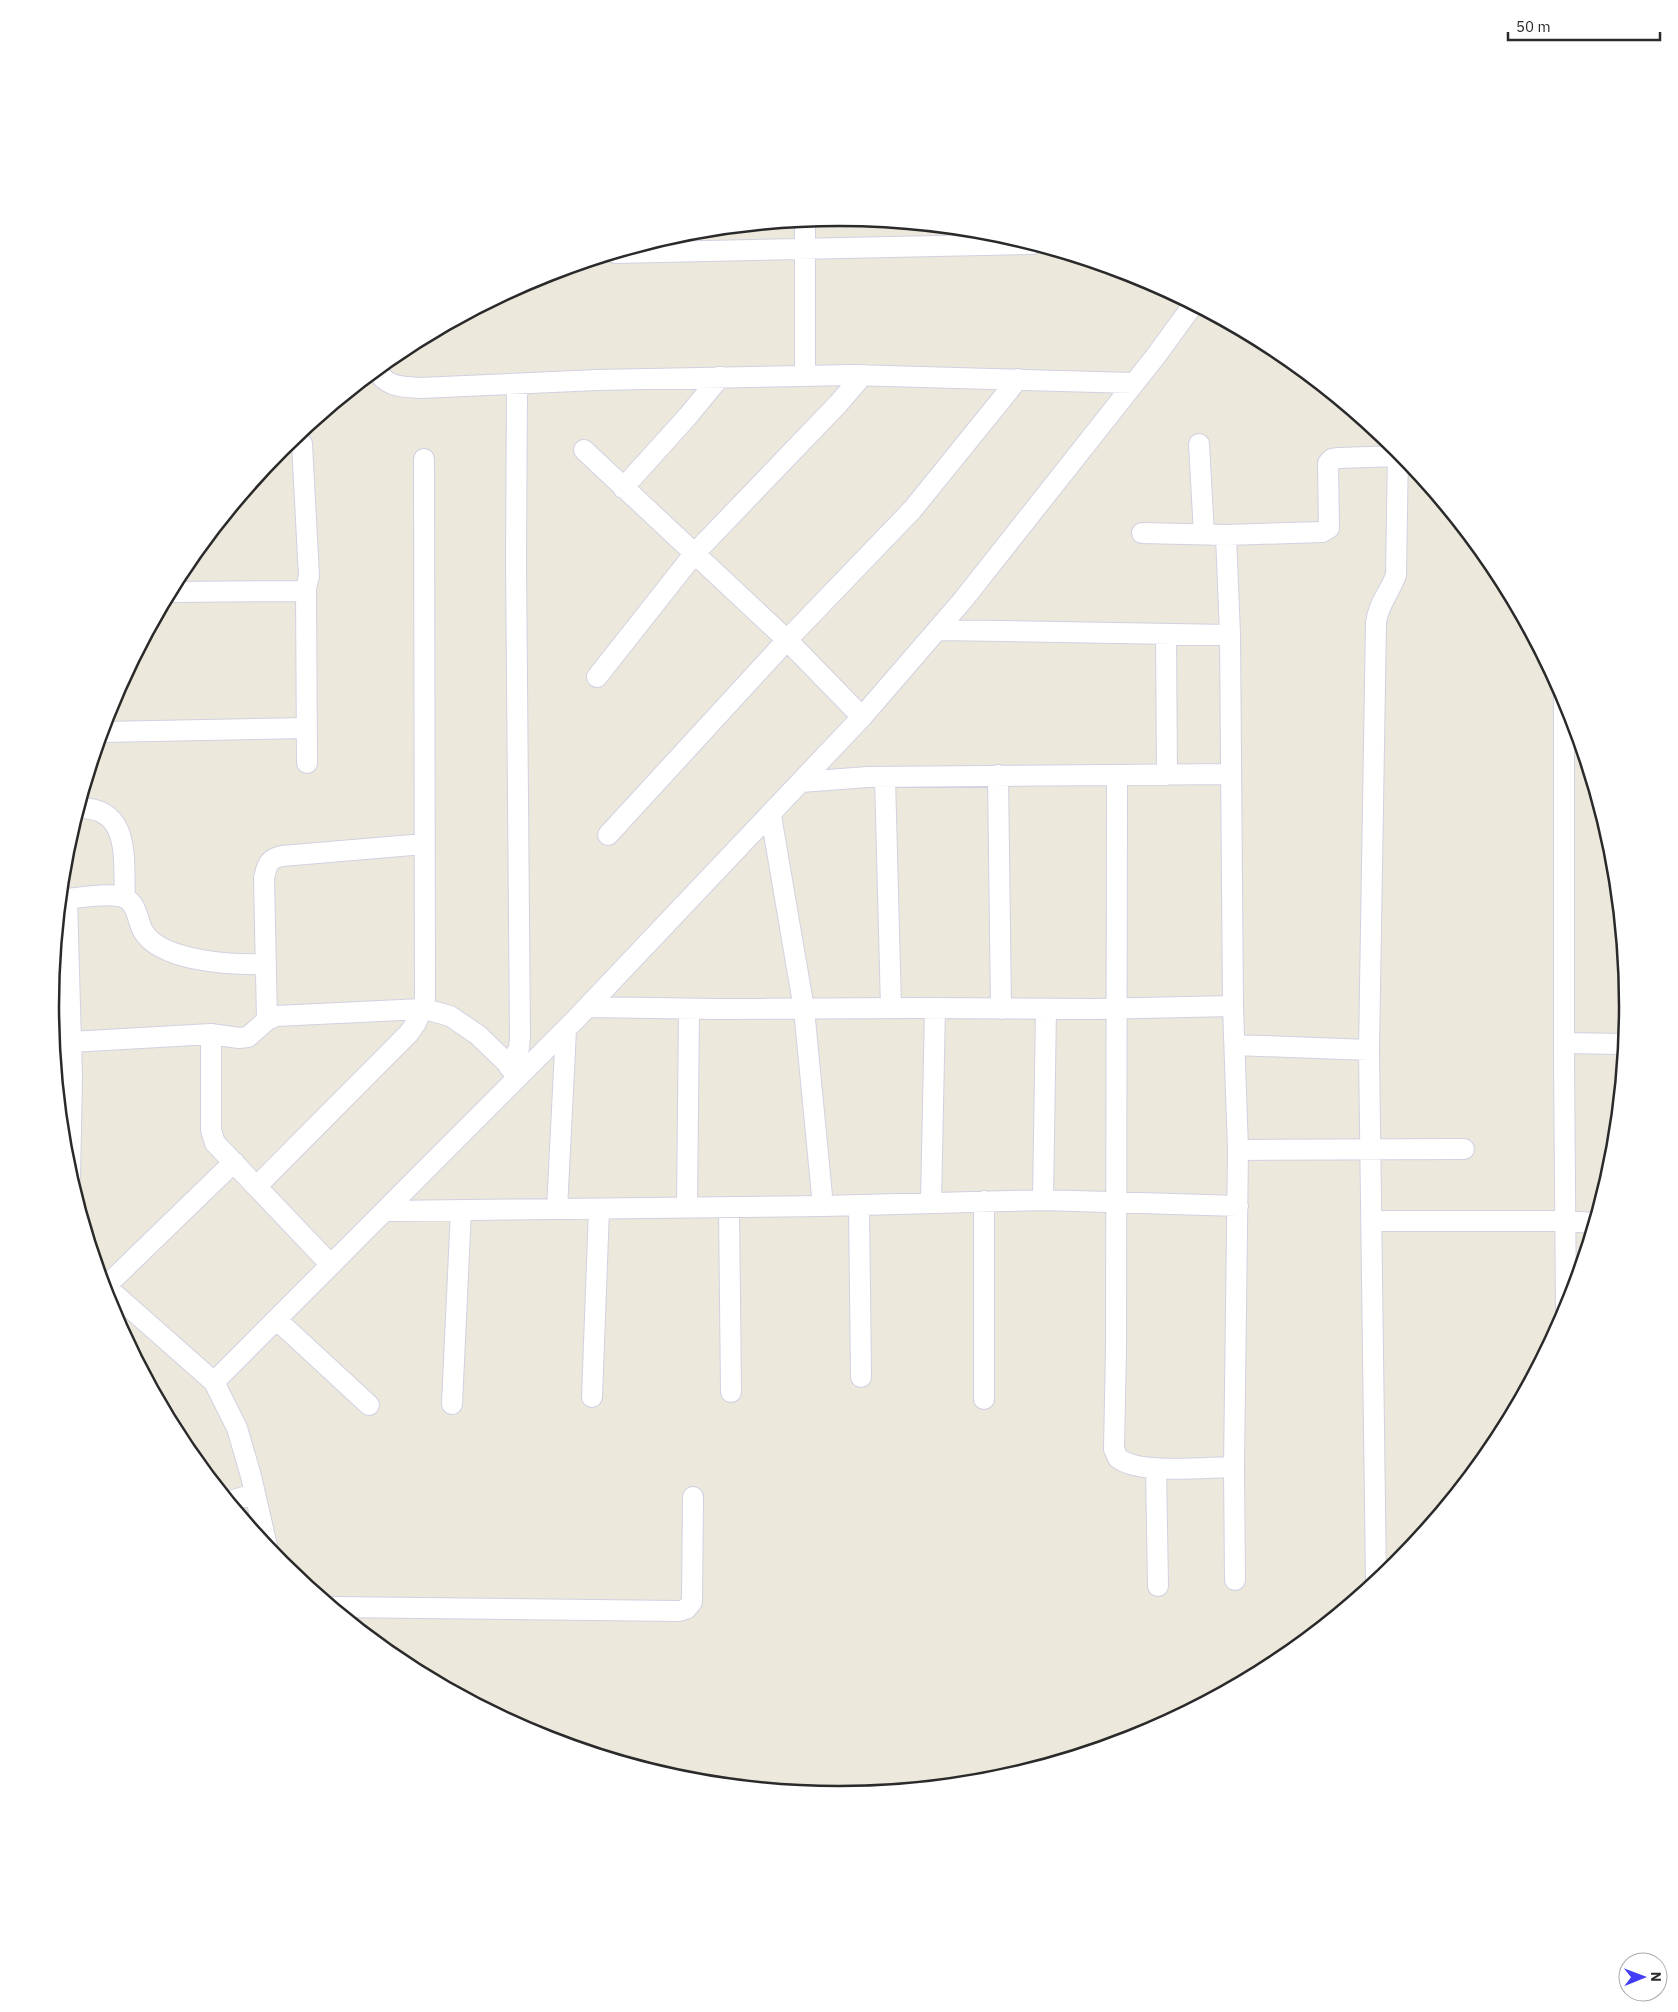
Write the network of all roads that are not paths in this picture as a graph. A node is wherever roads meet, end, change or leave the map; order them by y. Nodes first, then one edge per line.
1 (805, 227) edge
2 (1007, 245) edge
3 (805, 249) junction
4 (632, 254) edge
5 (1189, 309) edge
6 (863, 375) junction
7 (380, 376) edge
8 (805, 376) junction
9 (720, 377) junction
10 (1018, 379) junction
11 (1133, 383) junction
12 (517, 384) junction
13 (302, 444) dead end
14 (1199, 444) dead end
15 (584, 450) dead end
16 (1391, 454) edge
17 (424, 459) dead end
18 (1398, 461) edge
19 (622, 488) junction
20 (1142, 533) dead end
21 (1204, 534) junction
22 (1226, 535) junction
23 (694, 554) junction
24 (306, 588) junction
25 (178, 592) edge
26 (939, 630) junction
27 (1166, 635) junction
28 (1230, 635) junction
29 (787, 640) junction
30 (597, 677) dead end
31 (862, 717) junction
32 (1564, 718) edge
33 (307, 728) junction
34 (109, 732) edge
35 (307, 763) dead end
36 (1230, 774) junction
37 (998, 775) junction
38 (1166, 775) junction
39 (1117, 776) junction
40 (885, 777) junction
41 (801, 782) junction
42 (84, 809) edge
43 (771, 816) junction
44 (608, 836) dead end
45 (424, 844) junction
46 (125, 898) junction
47 (66, 899) edge
48 (64, 909) edge
49 (265, 964) junction
50 (1233, 1006) junction
51 (588, 1007) junction
52 (891, 1008) junction
53 (935, 1008) junction
54 (1118, 1008) junction
55 (422, 1009) junction
56 (689, 1009) junction
57 (1002, 1009) junction
58 (1046, 1009) junction
59 (804, 1010) junction
60 (267, 1020) junction
61 (566, 1030) junction
62 (211, 1034) junction
63 (71, 1042) junction
64 (1564, 1043) junction
65 (1618, 1044) edge
66 (1235, 1045) junction
67 (1369, 1050) junction
68 (513, 1073) junction
69 (70, 1137) edge
70 (1464, 1149) dead end
71 (1238, 1150) junction
72 (1370, 1151) junction
73 (234, 1162) junction
74 (257, 1186) junction
75 (1043, 1200) junction
76 (984, 1201) junction
77 (1116, 1201) junction
78 (931, 1203) junction
79 (859, 1205) junction
80 (823, 1206) junction
81 (1238, 1206) junction
82 (729, 1207) junction
83 (687, 1208) junction
84 (557, 1209) junction
85 (599, 1209) junction
86 (461, 1210) junction
87 (385, 1211) junction
88 (1566, 1221) junction
89 (1372, 1222) junction
90 (1589, 1223) edge
91 (331, 1265) junction
92 (109, 1281) edge
93 (1566, 1289) edge
94 (114, 1295) edge
95 (276, 1320) junction
96 (861, 1378) dead end
97 (214, 1382) junction
98 (731, 1392) dead end
99 (592, 1397) dead end
100 (984, 1399) dead end
101 (452, 1404) dead end
102 (369, 1406) dead end
103 (1234, 1467) junction
104 (1156, 1468) junction
105 (255, 1494) junction
106 (693, 1497) dead end
107 (235, 1500) edge
108 (263, 1532) edge
109 (1376, 1572) edge
110 (1235, 1580) dead end
111 (1158, 1586) dead end
112 (342, 1607) edge

1 - 3 street
2 - 3 street
3 - 4 street
3 - 8 street
5 - 11 street
6 - 8 street
6 - 10 street
6 - 23 street
7 - 12 street
8 - 9 street
9 - 12 street
9 - 19 street
10 - 11 street
10 - 29 street
11 - 26 street
12 - 68 street
13 - 24 street
14 - 21 street
15 - 19 street
16 - 22 street
17 - 45 street
18 - 67 street
19 - 23 street
20 - 21 street
21 - 22 street
22 - 28 street
23 - 29 street
23 - 30 street
24 - 25 street
24 - 33 street
26 - 27 street
26 - 31 street
27 - 28 street
27 - 38 street
28 - 36 street
29 - 31 street
29 - 44 street
31 - 41 street
32 - 64 street
33 - 34 street
33 - 35 street
36 - 38 street
36 - 50 street
37 - 39 street
37 - 40 street
37 - 57 street
38 - 39 street
39 - 54 street
40 - 41 street
40 - 52 street
41 - 43 street
42 - 46 street
43 - 51 street
43 - 59 street
45 - 49 street
45 - 55 street
46 - 47 street
46 - 49 street
48 - 63 street
49 - 60 street
50 - 54 street
50 - 66 street
51 - 56 street
51 - 61 street
52 - 53 street
52 - 59 street
53 - 57 street
53 - 78 street
54 - 58 street
54 - 77 street
55 - 60 street
55 - 68 street
55 - 74 street
56 - 59 street
56 - 83 street
57 - 58 street
58 - 75 street
59 - 80 street
60 - 62 street
61 - 68 street
61 - 84 street
62 - 63 street
62 - 73 street
63 - 69 street
64 - 65 street
64 - 88 street
66 - 67 street
66 - 71 street
67 - 72 street
68 - 87 street
70 - 72 street
71 - 72 street
71 - 81 street
72 - 89 street
73 - 74 street
73 - 92 street
74 - 91 street
75 - 76 street
75 - 77 street
76 - 78 street
76 - 100 street
77 - 81 street
77 - 104 street
78 - 79 street
79 - 80 street
79 - 96 street
80 - 82 street
81 - 103 street
82 - 83 street
82 - 98 street
83 - 85 street
84 - 85 street
84 - 86 street
85 - 99 street
86 - 87 street
86 - 101 street
87 - 91 street
88 - 89 street
88 - 90 street
88 - 93 street
89 - 109 street
91 - 95 street
94 - 97 street
95 - 97 street
95 - 102 street
97 - 105 street
103 - 104 street
103 - 110 street
104 - 111 street
105 - 107 street
105 - 108 street
106 - 112 street

